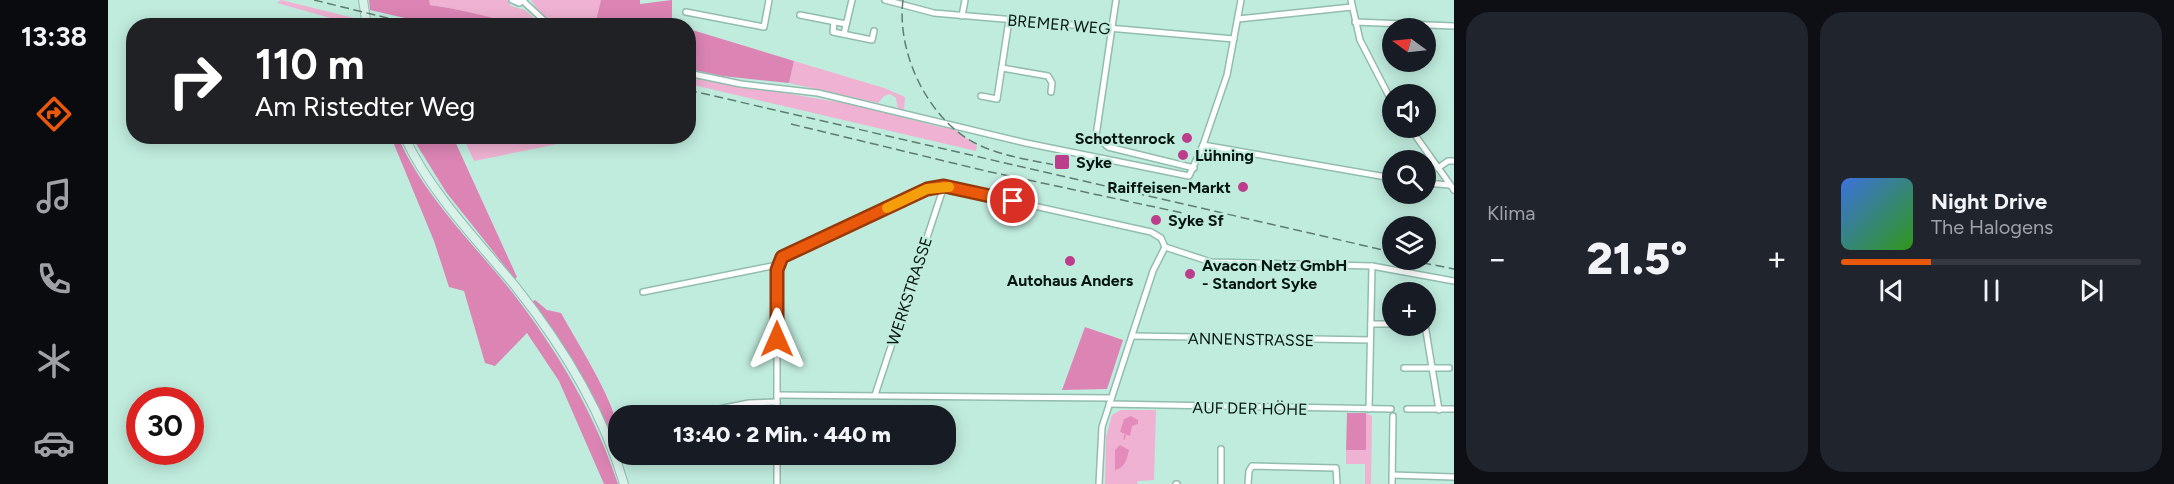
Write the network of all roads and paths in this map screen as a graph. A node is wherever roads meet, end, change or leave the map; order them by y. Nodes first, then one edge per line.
1 (363, 0) edge
2 (512, 0) edge
3 (524, 0) edge
4 (769, 0) edge
5 (852, 0) edge
6 (885, 0) edge
7 (965, 0) edge
8 (1116, 0) edge
9 (1241, 0) edge
10 (1352, 0) edge
11 (1352, 7) junction
12 (687, 12) dead end
13 (800, 15) dead end
14 (962, 16) junction
15 (366, 18) edge
16 (542, 18) edge
17 (1009, 20) junction
18 (1238, 20) junction
19 (834, 22) junction
20 (1355, 22) junction
21 (846, 24) junction
22 (1454, 26) edge
23 (1112, 29) junction
24 (874, 31) dead end
25 (844, 34) junction
26 (1234, 39) junction
27 (1002, 68) junction
28 (696, 75) edge
29 (1382, 84) edge
30 (1051, 92) dead end
31 (981, 96) dead end
32 (1417, 138) edge
33 (409, 144) edge
34 (1203, 145) junction
35 (1454, 161) edge
36 (1194, 168) junction
37 (1438, 168) junction
38 (1382, 176) edge
39 (1436, 185) edge
40 (944, 186) junction
41 (1452, 188) edge
42 (1165, 248) junction
43 (777, 265) junction
44 (1372, 266) junction
45 (1454, 281) edge
46 (643, 292) dead end
47 (1371, 324) junction
48 (1382, 324) edge
49 (1132, 336) junction
50 (1427, 336) edge
51 (1370, 340) junction
52 (1404, 368) dead end
53 (1433, 368) junction
54 (1449, 368) dead end
55 (777, 395) junction
56 (875, 395) junction
57 (1110, 401) junction
58 (777, 402) joint
59 (739, 405) edge
60 (1369, 409) junction
61 (1391, 409) dead end
62 (1407, 409) dead end
63 (1454, 409) edge
64 (1439, 410) junction
65 (1393, 416) dead end
66 (1221, 449) dead end
67 (777, 465) edge
68 (1392, 475) junction
69 (1439, 476) junction
70 (1454, 477) edge
71 (624, 484) edge
72 (777, 484) edge
73 (1099, 484) edge
74 (1221, 484) edge
75 (1248, 484) edge
76 (1337, 484) edge
77 (1392, 484) edge
78 (1439, 484) edge

1 - 15 main road
2 - 3 street
3 - 16 street
4 - 12 street
5 - 21 street
6 - 14 street, BREMER WEG
7 - 14 street
8 - 23 street
9 - 18 street
10 - 11 street
11 - 18 street
11 - 20 street
13 - 19 street
14 - 17 street, BREMER WEG
17 - 23 street, BREMER WEG
17 - 27 street
18 - 26 street
19 - 21 street
19 - 25 street
20 - 22 street
20 - 29 street
21 - 25 street
23 - 26 street, BREMER WEG
23 - 36 street
24 - 25 street
26 - 34 street
27 - 30 street
27 - 31 street
28 - 36 street
32 - 37 street
33 - 71 main road
34 - 36 street
34 - 38 street
35 - 37 street
37 - 41 street
39 - 41 street
40 - 42 street
40 - 43 street
40 - 56 street, WERKSTRASSE
42 - 44 street
42 - 49 street
43 - 46 street
43 - 55 street
44 - 45 street
44 - 47 street
47 - 48 street
47 - 51 street
49 - 51 street, ANNENSTRASSE
49 - 57 street
50 - 53 street
51 - 60 street
52 - 53 street
53 - 54 street
53 - 64 street
55 - 56 street, AUF DER HÖHE
55 - 58 street
56 - 57 street, AUF DER HÖHE
57 - 60 street, AUF DER HÖHE
57 - 73 street
58 - 59 street
60 - 61 street, AUF DER HÖHE
62 - 64 street
63 - 64 street
65 - 68 street
66 - 74 street
67 - 72 street
68 - 69 street
68 - 77 street
69 - 70 street
69 - 78 street
75 - 76 street

